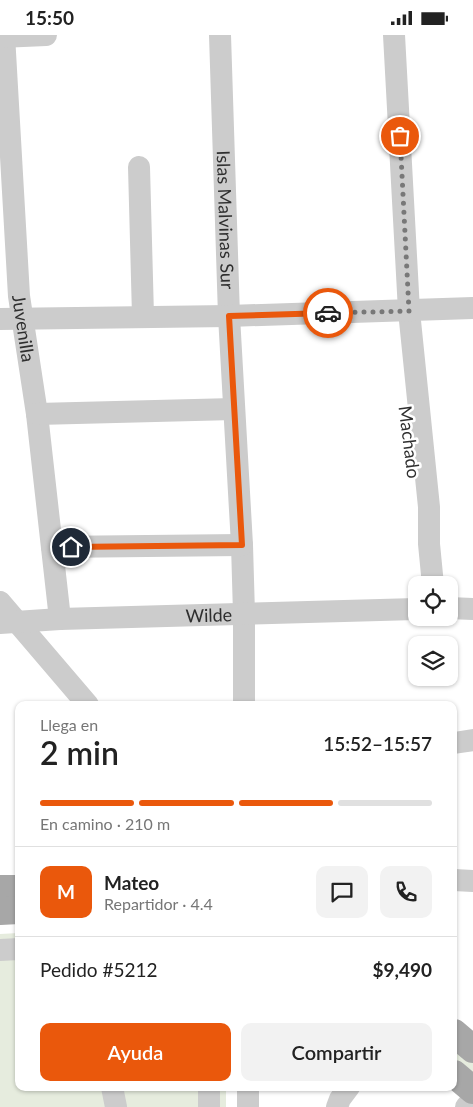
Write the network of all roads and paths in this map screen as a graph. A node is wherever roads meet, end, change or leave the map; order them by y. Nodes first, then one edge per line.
1 (46, 35) edge
2 (220, 35) edge
3 (394, 35) edge
4 (3, 36) edge
5 (139, 167) dead end
6 (473, 308) edge
7 (409, 311) junction
8 (143, 316) junction
9 (229, 316) junction
10 (23, 318) junction
11 (0, 319) edge
12 (234, 409) junction
13 (37, 414) junction
14 (242, 545) junction
15 (52, 547) junction
16 (432, 576) edge
17 (0, 602) edge
18 (458, 608) edge
19 (408, 609) edge
20 (473, 609) edge
21 (244, 614) junction
22 (60, 619) junction
23 (8, 622) edge
24 (84, 701) edge
25 (244, 701) edge
26 (473, 740) edge
27 (457, 743) edge
28 (457, 880) edge
29 (473, 881) edge
30 (0, 889) edge
31 (15, 889) edge
32 (15, 910) edge
33 (0, 911) edge
34 (15, 949) edge
35 (0, 950) edge
36 (457, 1036) edge
37 (473, 1049) edge
38 (457, 1077) edge
39 (473, 1090) edge
40 (113, 1091) edge
41 (208, 1091) edge
42 (248, 1091) edge
43 (346, 1091) edge
44 (473, 1099) edge
45 (116, 1107) edge
46 (209, 1107) edge
47 (248, 1107) edge
48 (337, 1107) edge
49 (466, 1107) edge

1 - 4 street
2 - 9 street, Islas Malvinas Sur
3 - 7 street, Machado
4 - 10 street, Juvenilla
5 - 8 street
6 - 7 street
7 - 9 street
7 - 16 street, Machado
8 - 9 street
8 - 10 street
9 - 12 street, Islas Malvinas Sur
10 - 11 street
10 - 13 street, Juvenilla
12 - 13 street
12 - 14 street, Islas Malvinas Sur
13 - 15 street, Juvenilla
14 - 15 street
14 - 21 street, Islas Malvinas Sur
15 - 22 street, Juvenilla
17 - 23 street
18 - 20 street
19 - 21 street, Wilde
21 - 22 street, Wilde
21 - 25 street, Islas Malvinas Sur
22 - 23 street, Wilde
23 - 24 street
26 - 27 street
28 - 29 street
30 - 31 main road
32 - 33 main road
34 - 35 street
36 - 37 main road
38 - 39 main road
40 - 45 street
41 - 46 street
42 - 47 street
43 - 48 street
44 - 49 street

